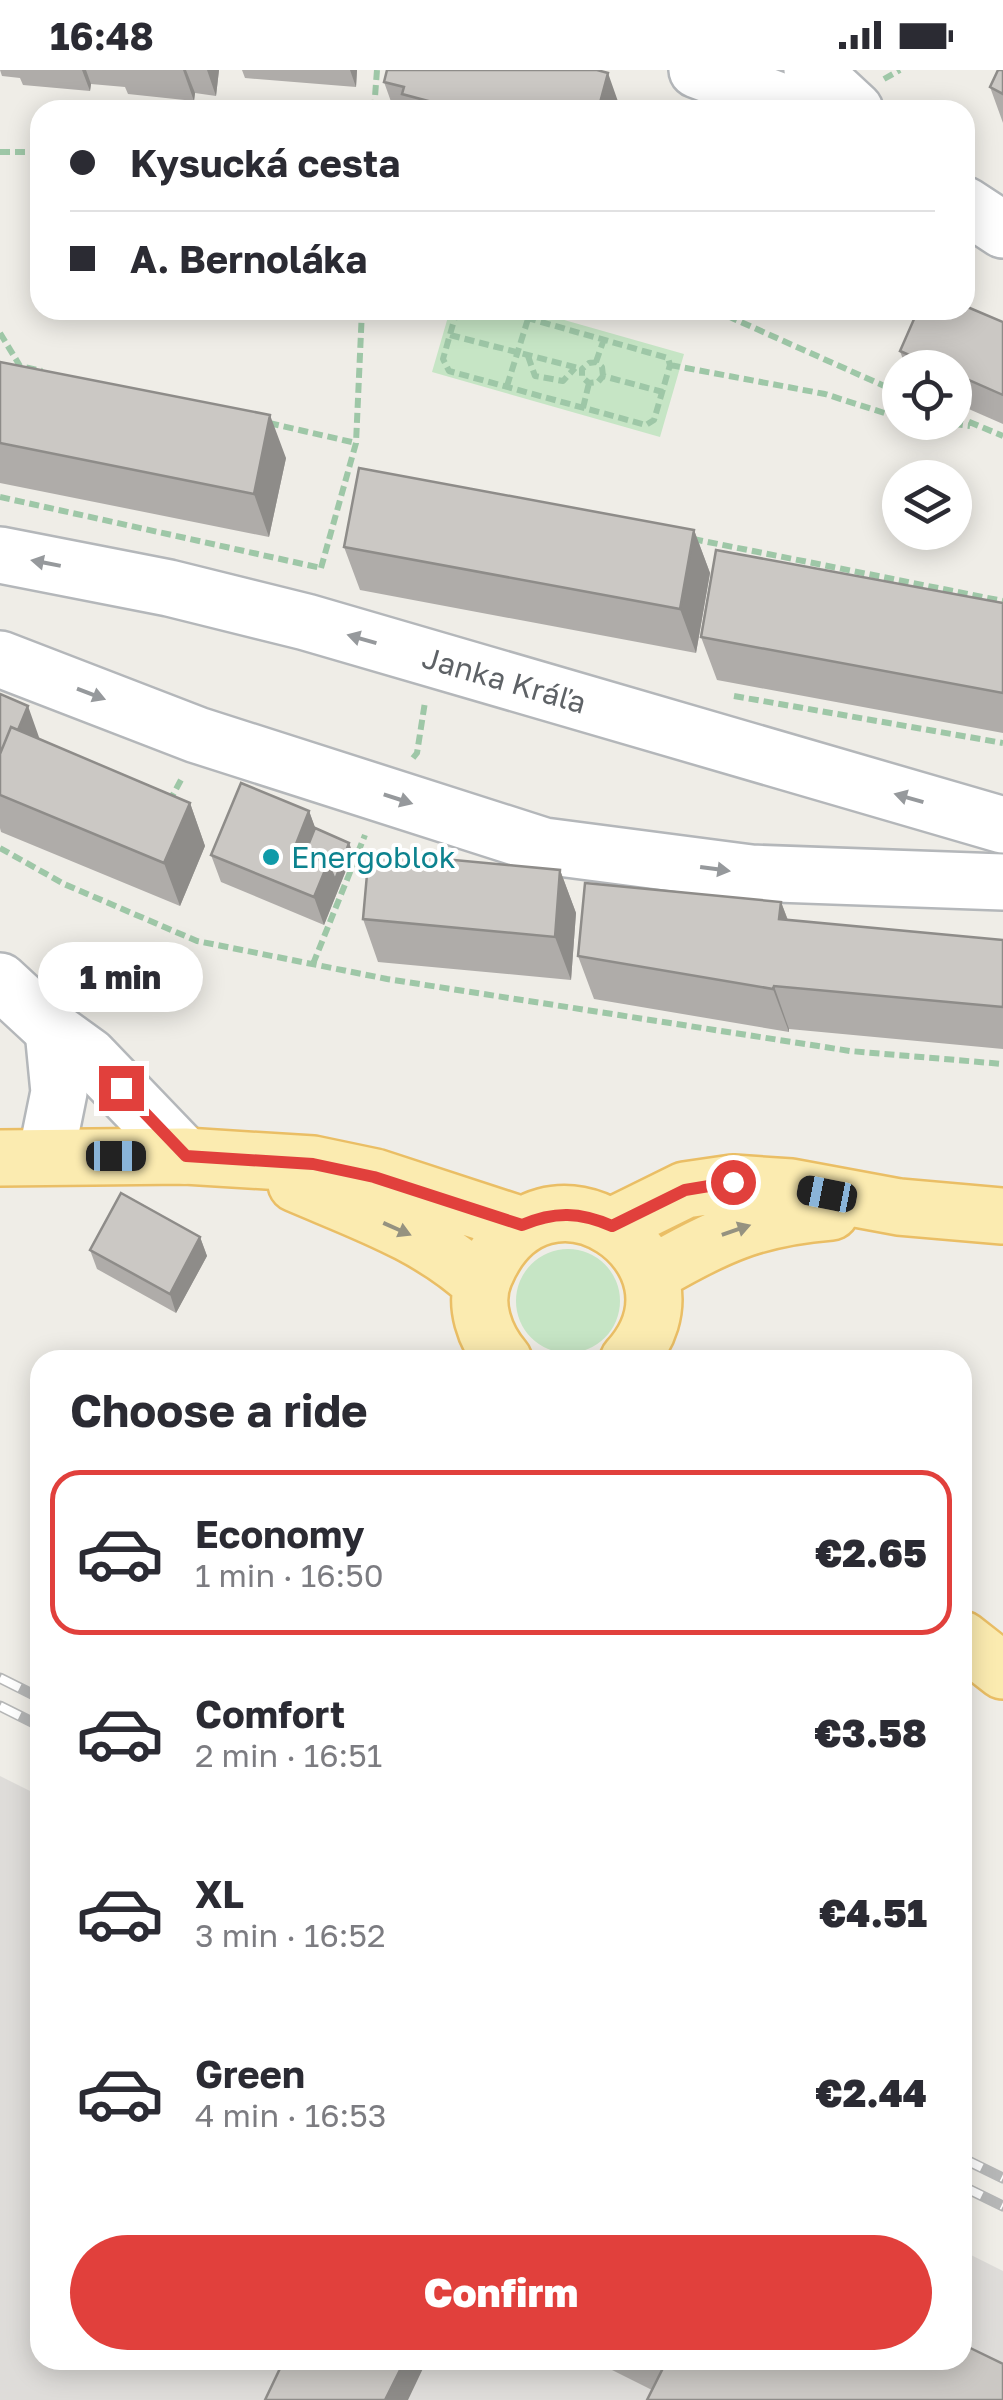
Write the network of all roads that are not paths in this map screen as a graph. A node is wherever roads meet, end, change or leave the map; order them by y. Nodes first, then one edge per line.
1 (697, 70) edge
2 (826, 100) edge
3 (975, 211) edge
4 (1003, 230) edge
5 (0, 555) edge
6 (0, 659) edge
7 (1003, 825) edge
8 (1003, 882) edge
9 (0, 981) edge
10 (52, 1030) junction
11 (186, 1156) junction
12 (23, 1157) edge
13 (243, 1162) junction
14 (899, 1208) junction
15 (1003, 1216) edge
16 (522, 1225) junction
17 (612, 1226) junction
18 (481, 1284) junction
19 (649, 1330) edge
20 (497, 1350) edge
21 (972, 1647) edge
22 (1003, 1671) edge

1 - 2 street
3 - 4 street
7 -> 5 street, Janka Kráľa
6 -> 8 street
9 - 10 street
10 - 11 street
10 - 12 street
11 - 12 main road
11 - 13 main road
13 - 16 main road
13 -> 18 main road
14 - 15 main road
14 - 17 main road
19 -> 14 main road
16 - 17 main road
16 - 18 main road
17 - 19 main road
18 - 20 main road
21 - 22 main road

